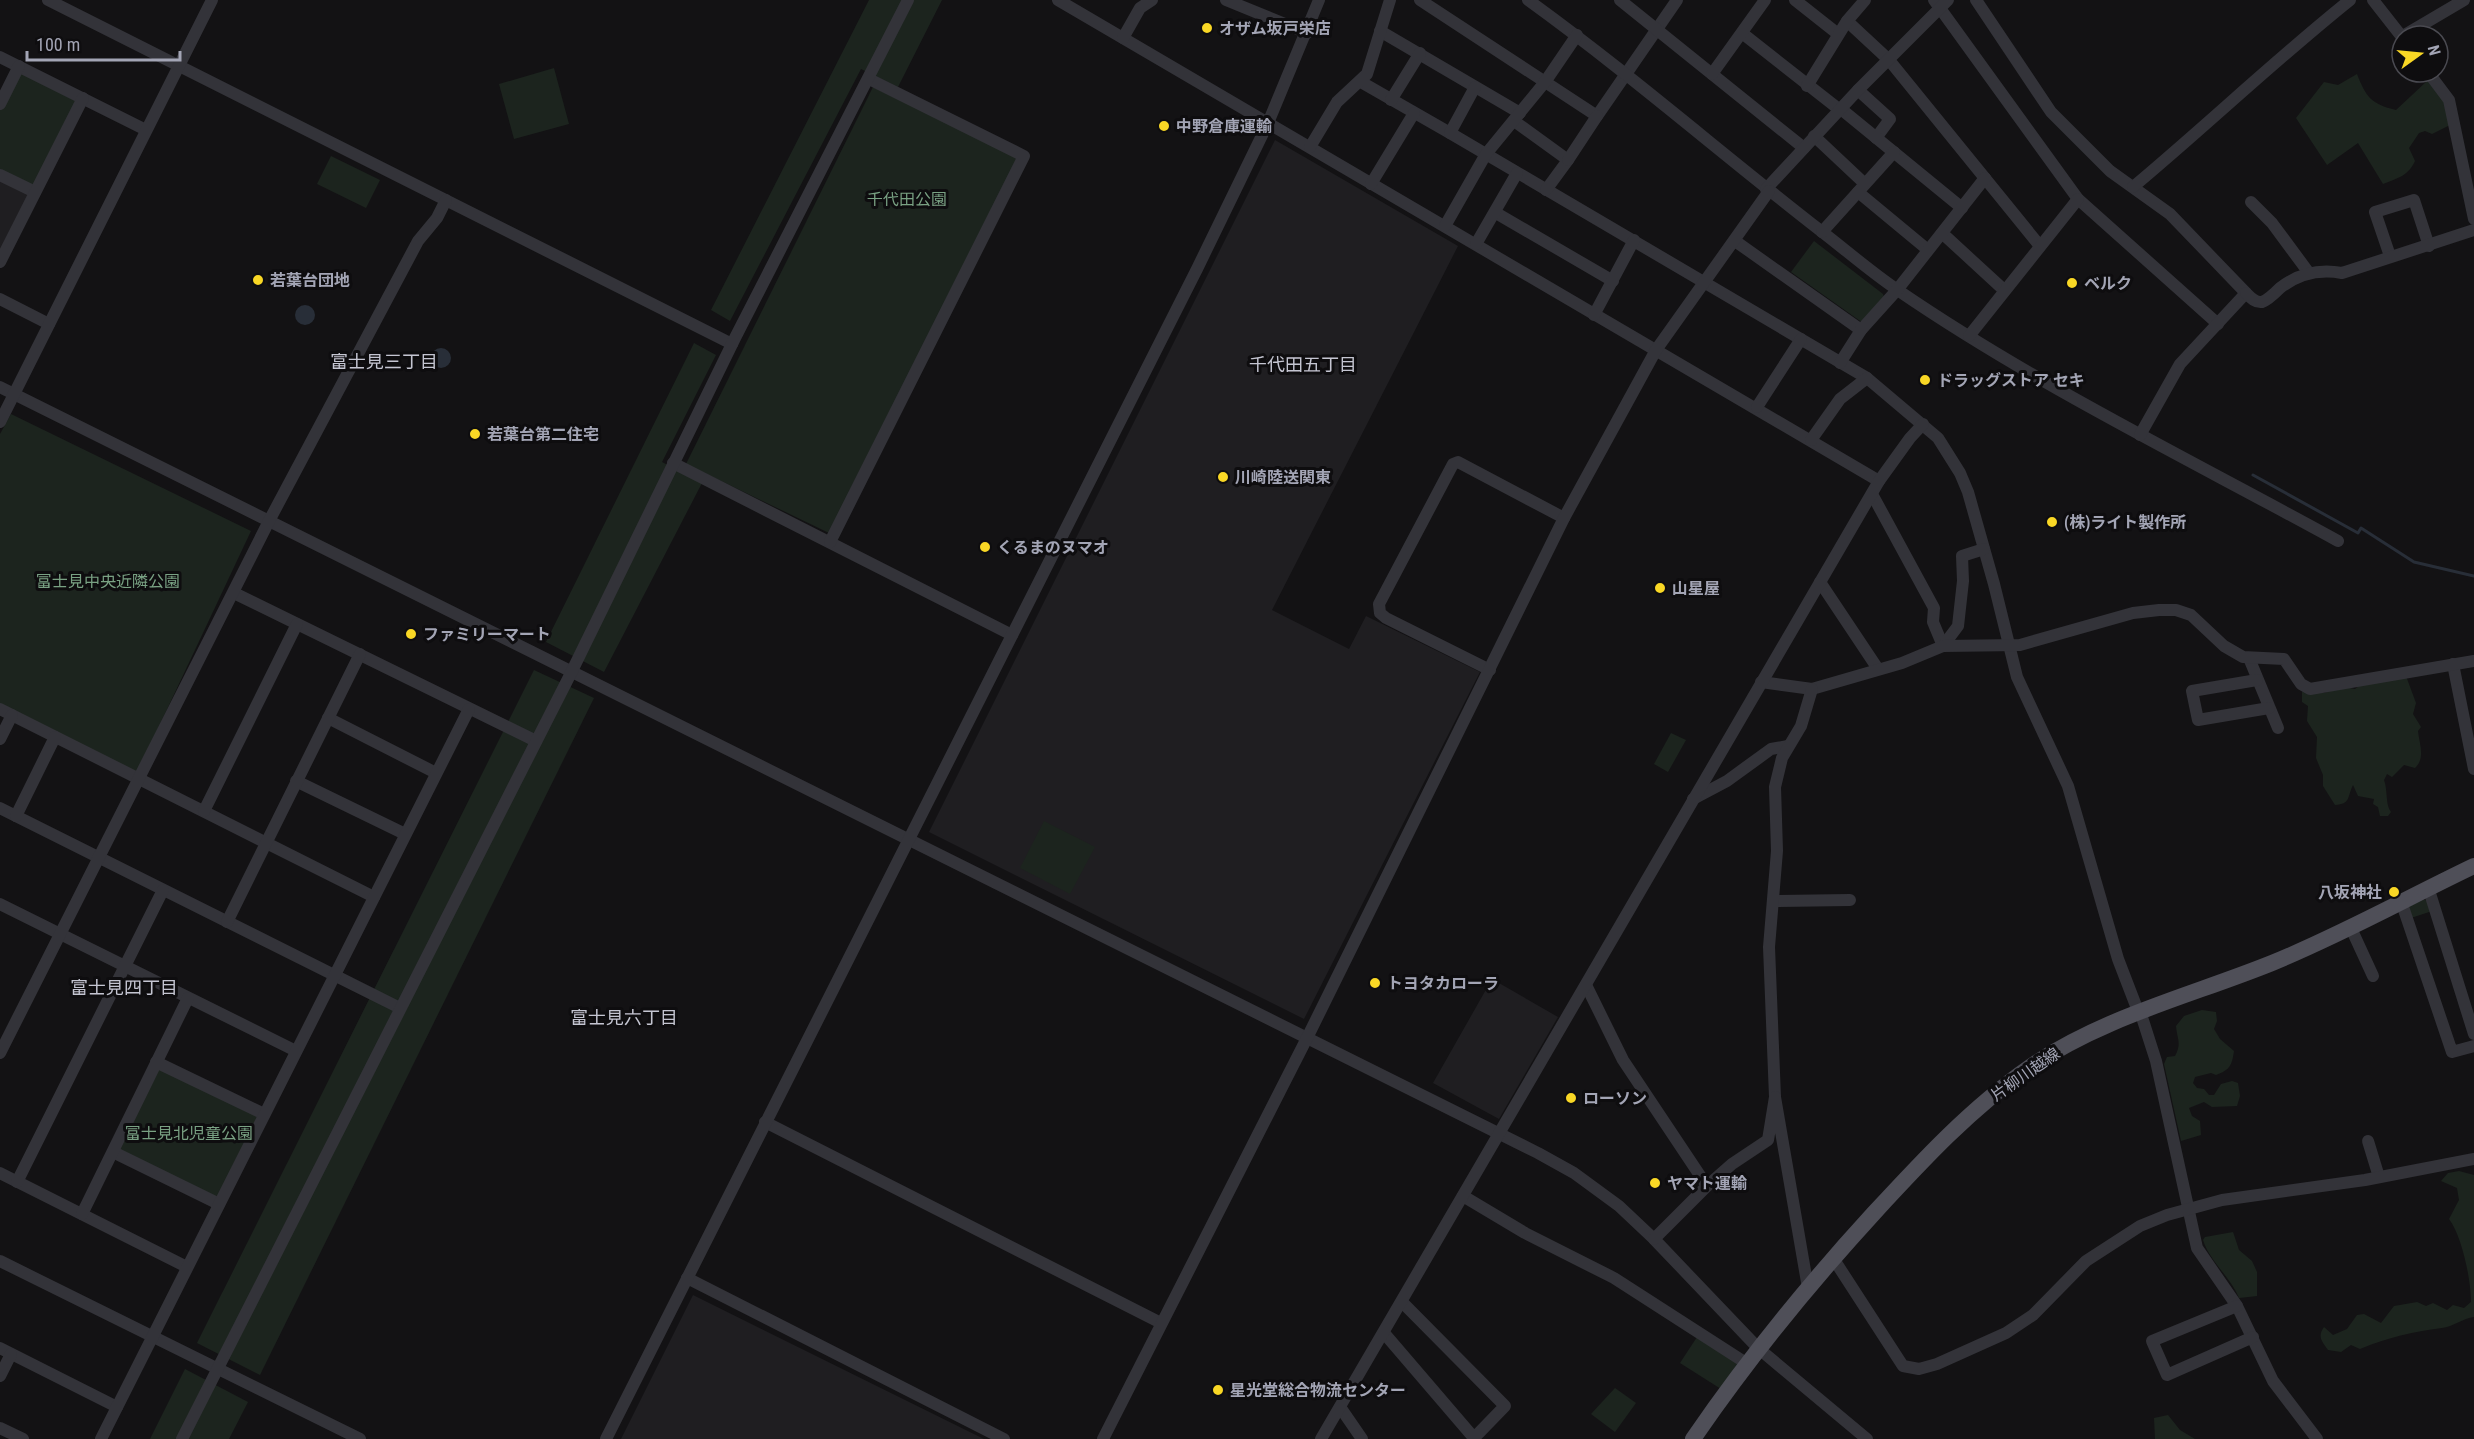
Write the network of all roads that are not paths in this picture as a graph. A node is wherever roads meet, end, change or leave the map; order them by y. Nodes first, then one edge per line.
1 (48, 0) edge
2 (211, 0) edge
3 (908, 0) edge
4 (1058, 0) edge
5 (1152, 0) edge
6 (1226, 0) edge
7 (1319, 0) edge
8 (1390, 0) edge
9 (1420, 0) edge
10 (1528, 0) edge
11 (1620, 0) edge
12 (1677, 0) edge
13 (1765, 0) edge
14 (1865, 0) edge
15 (1976, 0) edge
16 (2350, 0) edge
17 (2373, 0) edge
18 (2464, 0) edge
19 (1803, 2) edge
20 (1941, 2) edge
21 (1241, 3) edge
22 (1847, 21) junction
23 (2392, 24) edge
24 (2423, 24) edge
25 (1656, 29) junction
26 (1380, 31) junction
27 (1307, 33) junction
28 (1742, 33) junction
29 (1839, 34) junction
30 (1577, 35) junction
31 (1123, 38) junction
32 (1420, 53) junction
33 (0, 57) edge
34 (1889, 60) junction
35 (19, 66) junction
36 (179, 66) junction
37 (1625, 73) junction
38 (1712, 74) junction
39 (869, 80) junction
40 (1361, 82) junction
41 (1545, 82) junction
42 (2437, 84) edge
43 (1807, 86) junction
44 (1475, 87) junction
45 (1858, 90) junction
46 (83, 98) junction
47 (1391, 100) junction
48 (0, 104) edge
49 (1840, 109) junction
50 (1414, 113) junction
51 (1597, 116) junction
52 (1517, 117) junction
53 (1268, 123) junction
54 (146, 130) junction
55 (1450, 133) junction
56 (1814, 136) junction
57 (1876, 138) junction
58 (1310, 147) junction
59 (1804, 148) junction
60 (1894, 152) junction
61 (1486, 154) junction
62 (1568, 160) junction
63 (1517, 173) junction
64 (0, 175) edge
65 (1985, 178) junction
66 (1371, 184) junction
67 (2133, 187) junction
68 (1861, 188) junction
69 (1546, 190) junction
70 (1768, 190) junction
71 (35, 192) junction
72 (2078, 199) junction
73 (446, 200) junction
74 (2252, 202) dead end
75 (1962, 208) junction
76 (1496, 213) junction
77 (1445, 226) junction
78 (2474, 229) edge
79 (1822, 232) junction
80 (1942, 233) junction
81 (1634, 240) junction
82 (1735, 241) junction
83 (1476, 244) junction
84 (2040, 246) junction
85 (2429, 246) junction
86 (1928, 250) junction
87 (2390, 256) junction
88 (0, 262) edge
89 (2309, 273) junction
90 (1613, 281) junction
91 (1704, 283) junction
92 (1897, 290) junction
93 (2004, 290) junction
94 (2246, 293) junction
95 (0, 299) edge
96 (1594, 315) junction
97 (49, 324) junction
98 (2218, 324) junction
99 (1861, 330) junction
100 (1969, 336) junction
101 (1801, 339) junction
102 (732, 344) junction
103 (1656, 350) junction
104 (1840, 363) junction
105 (1867, 378) junction
106 (0, 387) edge
107 (14, 394) junction
108 (1757, 407) junction
109 (0, 422) edge
110 (1923, 424) junction
111 (2140, 435) junction
112 (1812, 440) junction
113 (673, 464) junction
114 (1879, 481) junction
115 (1872, 494) junction
116 (1564, 518) junction
117 (269, 521) junction
118 (2338, 541) dead end
119 (830, 542) junction
120 (1984, 549) junction
121 (1820, 582) junction
122 (234, 593) junction
123 (297, 624) junction
124 (1012, 635) junction
125 (2010, 645) junction
126 (1943, 646) junction
127 (360, 654) junction
128 (2249, 658) junction
129 (2474, 661) edge
130 (2452, 664) junction
131 (1878, 669) junction
132 (1490, 670) junction
133 (571, 673) junction
134 (2257, 680) junction
135 (1761, 682) junction
136 (1812, 689) junction
137 (2269, 708) junction
138 (469, 709) junction
139 (0, 710) edge
140 (12, 715) junction
141 (328, 718) junction
142 (2278, 728) dead end
143 (55, 737) junction
144 (0, 739) edge
145 (536, 741) junction
146 (1788, 746) junction
147 (2474, 769) edge
148 (436, 773) junction
149 (140, 780) junction
150 (296, 781) junction
151 (1693, 799) junction
152 (0, 808) edge
153 (204, 811) junction
154 (16, 816) junction
155 (405, 834) junction
156 (908, 839) junction
157 (265, 842) junction
158 (100, 858) junction
159 (2474, 866) edge
160 (2428, 888) junction
161 (163, 890) junction
162 (374, 897) junction
163 (1850, 900) dead end
164 (1773, 901) junction
165 (2401, 901) junction
166 (0, 904) edge
167 (227, 921) junction
168 (2350, 926) junction
169 (61, 935) junction
170 (125, 966) junction
171 (334, 975) junction
172 (2373, 976) dead end
173 (1586, 985) junction
174 (188, 998) junction
175 (400, 1008) junction
176 (2139, 1011) junction
177 (2474, 1034) edge
178 (1307, 1038) junction
179 (2474, 1046) edge
180 (296, 1051) junction
181 (0, 1053) edge
182 (156, 1062) junction
183 (1775, 1097) junction
184 (264, 1114) junction
185 (765, 1122) junction
186 (1499, 1133) junction
187 (2368, 1141) dead end
188 (113, 1152) junction
189 (2474, 1159) edge
190 (0, 1173) edge
191 (2379, 1177) junction
192 (17, 1182) junction
193 (1707, 1186) junction
194 (1463, 1196) junction
195 (219, 1204) junction
196 (2189, 1207) junction
197 (82, 1214) junction
198 (1654, 1239) junction
199 (1833, 1258) junction
200 (0, 1261) edge
201 (187, 1267) junction
202 (687, 1278) junction
203 (1808, 1288) junction
204 (1401, 1302) junction
205 (2236, 1306) junction
206 (1161, 1323) junction
207 (1384, 1333) junction
208 (152, 1338) junction
209 (2253, 1338) junction
210 (1758, 1348) junction
211 (6, 1351) edge
212 (1746, 1363) junction
213 (216, 1369) junction
214 (0, 1376) edge
215 (117, 1407) junction
216 (1340, 1407) junction
217 (0, 1428) edge
218 (1475, 1438) edge
219 (23, 1439) edge
220 (101, 1439) edge
221 (182, 1439) edge
222 (360, 1439) edge
223 (606, 1439) edge
224 (1004, 1439) edge
225 (1103, 1439) edge
226 (1321, 1439) edge
227 (1362, 1439) edge
228 (1693, 1439) edge
229 (1868, 1439) edge
230 (2317, 1439) edge

1 - 36 street
2 - 36 street
3 - 39 street
4 - 31 street
5 - 31 street
6 - 21 street
7 - 27 street
8 - 26 street
9 - 41 street
10 - 30 street
11 - 25 street
12 - 25 street
13 - 28 street
14 - 22 street
15 - 67 street
16 - 67 street
17 - 23 street
18 - 24 street
19 - 29 street
20 - 34 street
20 - 72 street
21 - 27 street
22 - 29 street
22 - 34 street
25 - 37 street
25 - 38 street
26 - 32 street
26 - 40 street
27 - 53 street
28 - 38 street
28 - 43 street
29 - 43 street
30 - 37 street
30 - 41 street
31 - 53 street
32 - 44 street
32 - 47 street
33 - 35 street
34 - 45 street
34 - 65 street
35 - 46 street
35 - 48 street
36 - 54 street
36 - 73 street
37 - 51 street
37 - 70 street
38 - 59 street
39 - 102 street
39 - 119 street
40 - 47 street
40 - 58 street
41 - 51 street
41 - 52 street
42 - 78 street
43 - 49 street
44 - 52 street
44 - 55 street
45 - 49 street
45 - 57 street
46 - 54 street
46 - 71 street
47 - 50 street
49 - 56 street
49 - 57 street
50 - 55 street
50 - 66 street
51 - 62 street
52 - 61 street
52 - 62 street
53 - 58 street
53 - 124 street
54 - 97 street
55 - 61 street
56 - 59 street
56 - 68 street
57 - 60 street
58 - 66 street
59 - 70 street
60 - 68 street
60 - 75 street
61 - 63 street
61 - 77 street
62 - 69 street
63 - 69 street
63 - 76 street
64 - 71 street
65 - 75 street
65 - 84 street
66 - 77 street
67 - 94 street
68 - 79 street
68 - 86 street
69 - 81 street
70 - 79 street
70 - 82 street
71 - 88 street
72 - 84 street
72 - 98 street
73 - 102 street
73 - 117 street
74 - 89 street
75 - 80 street
76 - 83 street
76 - 90 street
77 - 83 street
78 - 85 street
79 - 92 street
80 - 86 street
80 - 93 street
81 - 90 street
81 - 91 street
82 - 91 street
82 - 99 street
83 - 96 street
84 - 93 street
85 - 87 street
85 - 87 street
86 - 92 street
87 - 89 street
89 - 94 street
90 - 96 street
91 - 101 street
91 - 103 street
92 - 99 street
92 - 100 street
93 - 100 street
94 - 98 street
95 - 97 street
96 - 103 street
97 - 107 street
98 - 111 street
99 - 104 street
100 - 111 street
101 - 104 street
101 - 108 street
102 - 113 street
103 - 108 street
103 - 116 street
104 - 105 street
105 - 110 street
105 - 112 street
106 - 107 street
107 - 109 street
107 - 117 street
108 - 112 street
110 - 114 street
110 - 120 street
111 - 118 street
112 - 114 street
113 - 119 street
113 - 133 street
114 - 115 street
115 - 121 street
115 - 126 street
116 - 132 street
116 - 132 street
117 - 122 street
117 - 133 street
119 - 124 street
120 - 125 street
120 - 126 street
121 - 131 street
121 - 135 street
122 - 123 street
122 - 149 street
123 - 127 street
123 - 153 street
124 - 156 street
125 - 126 street
125 - 128 street
125 - 176 street
126 - 131 street
127 - 138 street
127 - 141 street
128 - 130 street
128 - 134 street
129 - 130 street
130 - 147 street
131 - 136 street
132 - 178 street
133 - 145 street
133 - 156 street
134 - 137 street
134 - 137 street
135 - 136 street
135 - 151 street
136 - 146 street
137 - 142 street
138 - 145 street
138 - 148 street
139 - 140 street
140 - 143 street
140 - 144 street
141 - 148 street
141 - 150 street
143 - 149 street
143 - 154 street
145 - 175 street
146 - 151 street
146 - 164 street
148 - 155 street
149 - 153 street
149 - 158 street
150 - 155 street
150 - 157 street
151 - 173 street
152 - 154 street
153 - 157 street
154 - 158 street
155 - 162 street
156 - 178 street
156 - 185 street
157 - 162 street
157 - 167 street
158 - 161 street
158 - 169 street
159 - 160 main road, 片柳川越線
160 - 165 main road, 片柳川越線
160 - 177 street
161 - 167 street
161 - 170 street
162 - 171 street
163 - 164 street
164 - 183 street
165 - 168 main road, 片柳川越線
165 - 179 street
166 - 169 street
167 - 171 street
168 - 172 street
168 - 176 main road, 片柳川越線
169 - 170 street
169 - 181 street
170 - 174 street
170 - 192 street
171 - 175 street
171 - 180 street
173 - 186 street
173 - 193 street
174 - 180 street
174 - 182 street
175 - 213 street
176 - 196 street
176 - 199 main road, 片柳川越線
178 - 186 street
178 - 206 street
180 - 184 street
182 - 184 street
182 - 188 street
183 - 193 street
183 - 203 street
184 - 195 street
185 - 202 street
185 - 206 street
186 - 194 street
186 - 198 street
187 - 191 street
188 - 195 street
188 - 197 street
189 - 191 street
190 - 192 street
191 - 196 street
192 - 197 street
193 - 198 street
194 - 204 street
194 - 212 street
195 - 201 street
196 - 199 street
196 - 205 street
197 - 201 street
198 - 210 street
199 - 203 main road, 片柳川越線
200 - 208 street
201 - 208 street
202 - 223 street
202 - 224 street
203 - 210 main road, 片柳川越線
204 - 207 street
204 - 218 street
205 - 209 street
205 - 209 street
206 - 225 street
207 - 216 street
207 - 218 street
208 - 213 street
208 - 215 street
209 - 230 street
210 - 212 main road, 片柳川越線
210 - 229 street
211 - 214 street
211 - 215 street
212 - 228 main road, 片柳川越線
213 - 221 street
213 - 222 street
215 - 220 street
216 - 226 street
216 - 227 street
217 - 219 street

